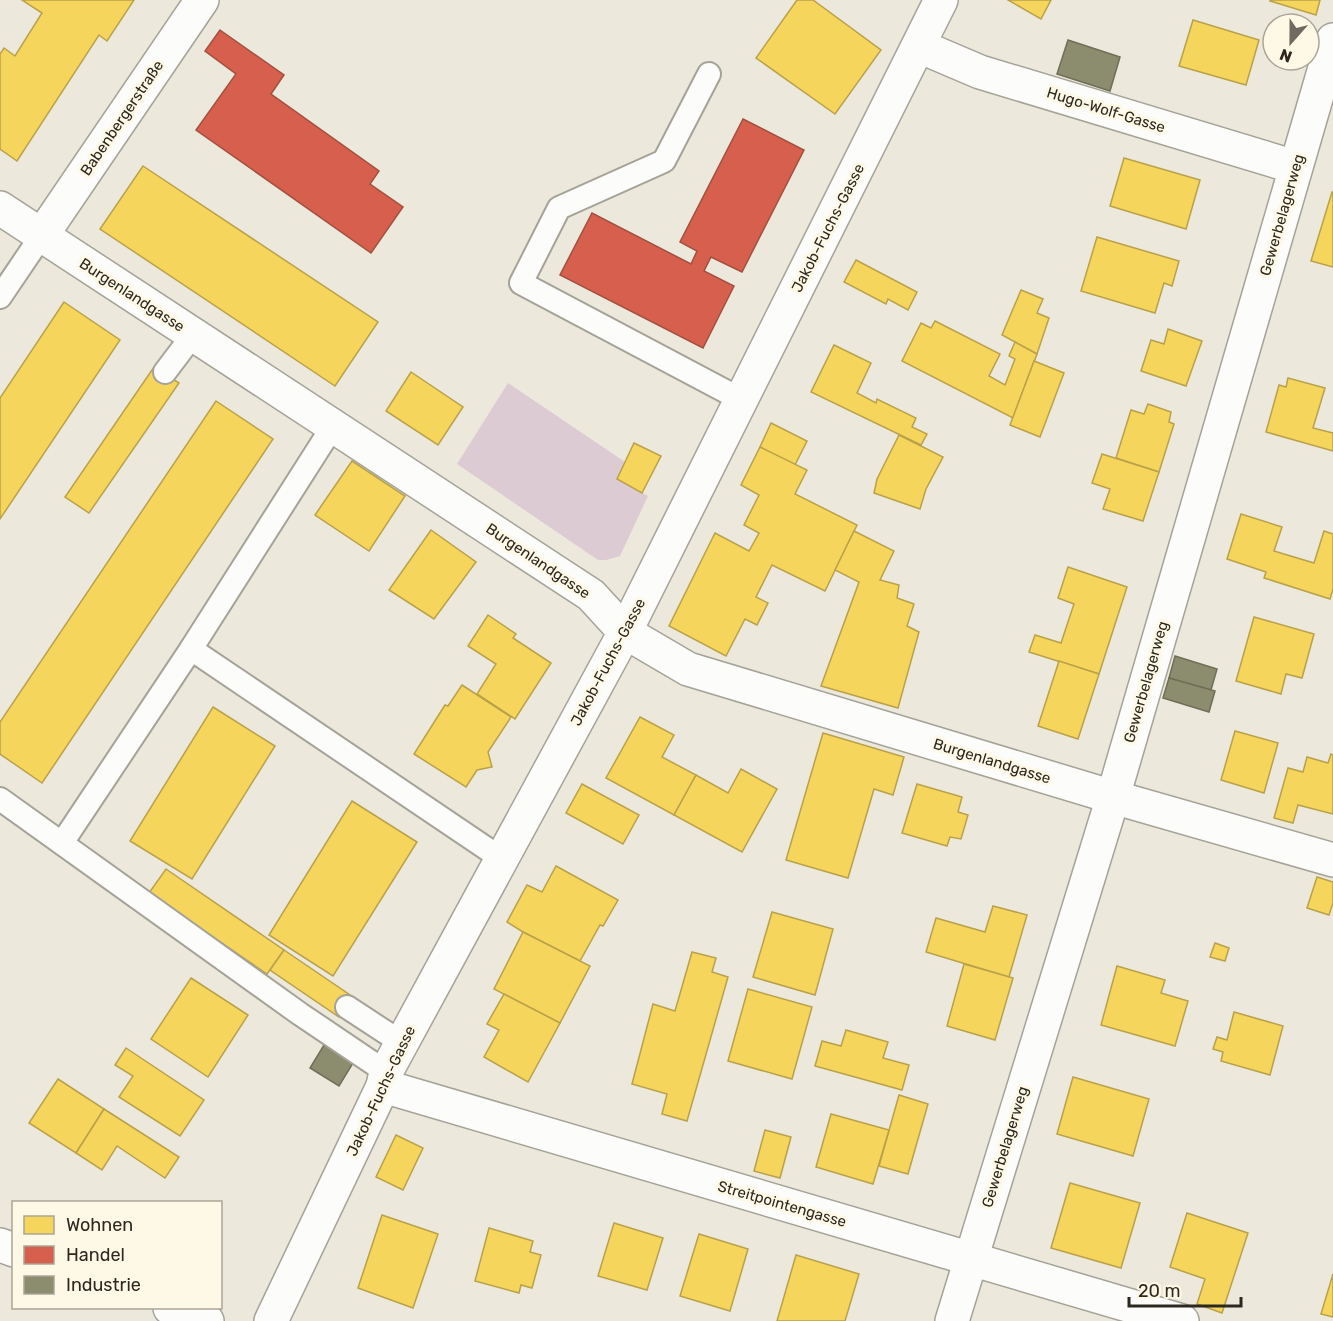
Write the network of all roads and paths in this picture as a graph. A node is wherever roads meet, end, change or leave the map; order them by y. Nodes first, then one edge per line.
1 (202, 0) edge
2 (941, 0) edge
3 (1333, 40) edge
4 (919, 46) junction
5 (709, 74) dead end
6 (1295, 167) junction
7 (0, 208) edge
8 (42, 236) junction
9 (0, 297) edge
10 (193, 335) junction
11 (165, 372) dead end
12 (741, 400) junction
13 (333, 426) junction
14 (625, 632) junction
15 (191, 649) junction
16 (1113, 797) junction
17 (0, 799) edge
18 (62, 843) junction
19 (502, 859) junction
20 (1333, 860) edge
21 (347, 1007) dead end
22 (402, 1043) junction
23 (385, 1079) junction
24 (970, 1259) junction
25 (173, 1309) edge
26 (207, 1321) edge
27 (271, 1321) edge
28 (952, 1321) edge
29 (1182, 1321) edge

1 - 8 street, Babenbergerstraße
2 - 4 street, Jakob-Fuchs-Gasse
3 - 6 street, Gewerbelagerweg
4 - 6 street, Hugo-Wolf-Gasse
4 - 12 street, Jakob-Fuchs-Gasse
5 - 12 lane
6 - 16 street, Gewerbelagerweg
7 - 8 street, Burgenlandgasse
8 - 9 lane
8 - 10 street, Burgenlandgasse
10 - 11 lane
10 - 13 street, Burgenlandgasse
12 - 14 street, Jakob-Fuchs-Gasse
13 - 14 street, Burgenlandgasse
13 - 15 lane
14 - 16 street, Burgenlandgasse
14 - 19 street, Jakob-Fuchs-Gasse
15 - 18 lane
15 - 19 lane
16 - 20 street, Burgenlandgasse
16 - 24 street, Gewerbelagerweg
17 - 18 lane
18 - 23 lane
19 - 22 street, Jakob-Fuchs-Gasse
21 - 22 lane
22 - 23 street, Jakob-Fuchs-Gasse
23 - 24 street, Streitpointengasse
23 - 27 street, Jakob-Fuchs-Gasse
24 - 28 street, Gewerbelagerweg
24 - 29 street, Streitpointengasse
25 - 26 street

